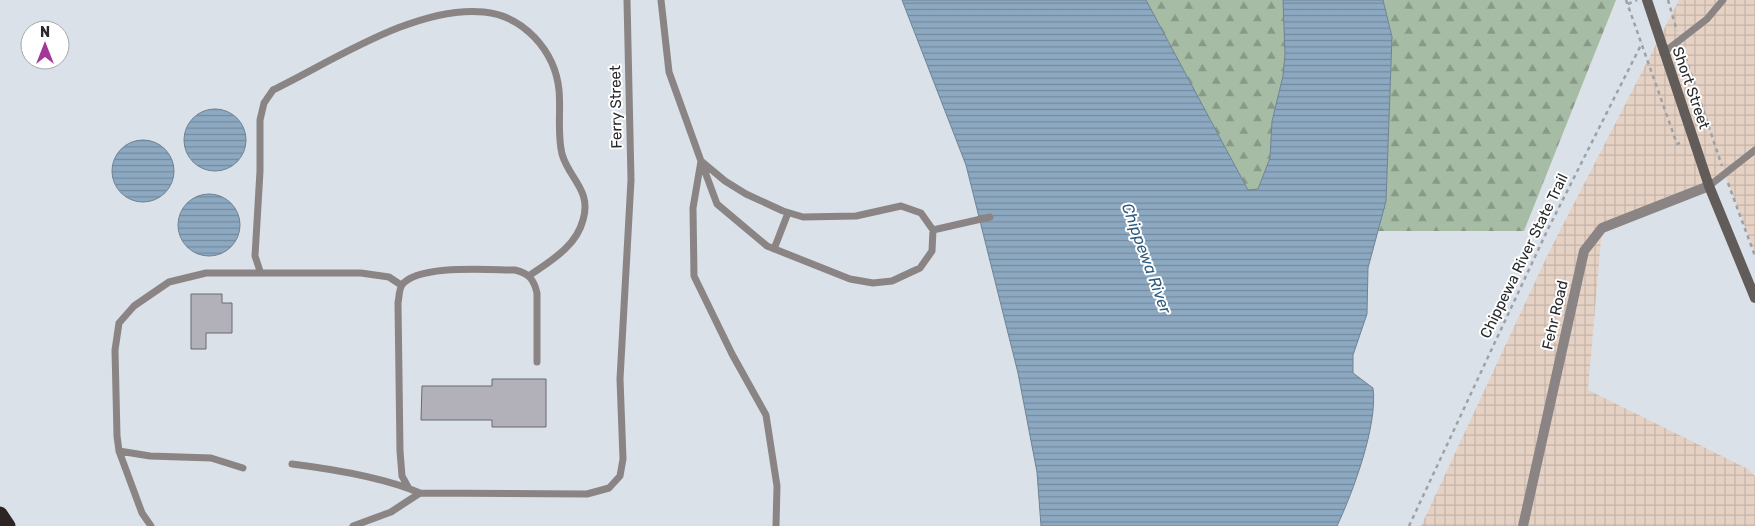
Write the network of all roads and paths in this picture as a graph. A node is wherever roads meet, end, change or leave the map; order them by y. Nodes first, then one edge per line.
1 (627, 0) edge
2 (661, 0) edge
3 (1647, 0) edge
4 (1668, 0) edge
5 (1724, 0) edge
6 (1635, 1) edge
7 (1627, 2) edge
8 (1680, 41) junction
9 (1642, 43) junction
10 (1663, 53) junction
11 (1677, 144) dead end
12 (1755, 150) edge
13 (701, 161) junction
14 (1725, 175) junction
15 (1709, 186) junction
16 (788, 213) junction
17 (990, 217) dead end
18 (933, 230) junction
19 (774, 249) junction
20 (1755, 256) edge
21 (260, 272) junction
22 (529, 276) junction
23 (402, 285) junction
24 (1755, 298) edge
25 (537, 362) dead end
26 (119, 451) junction
27 (292, 464) dead end
28 (242, 468) dead end
29 (408, 487) junction
30 (420, 493) junction
31 (0, 514) edge
32 (8, 526) edge
33 (151, 526) edge
34 (353, 526) edge
35 (776, 526) edge
36 (1409, 526) edge
37 (1523, 526) edge

1 - 30 lane, Ferry Street
2 - 13 lane
3 - 10 street, Short Street
4 - 8 path
5 - 8 lane
6 - 7 path
7 - 9 path
8 - 10 lane
8 - 14 path
9 - 11 path
9 - 36 path, Chippewa River State Trail
10 - 15 street, Short Street
12 - 14 lane
13 - 16 lane
13 - 19 lane
13 - 35 lane
14 - 15 lane
14 - 20 path
15 - 24 street, Short Street
15 - 37 street, Fehr Road
16 - 18 lane
16 - 19 lane
17 - 18 lane
18 - 19 lane
21 - 22 lane
21 - 23 lane
21 - 26 lane
22 - 23 lane
22 - 25 lane
23 - 29 lane
26 - 28 lane
26 - 33 lane
27 - 29 lane
29 - 30 lane
30 - 34 lane
31 - 32 highway

